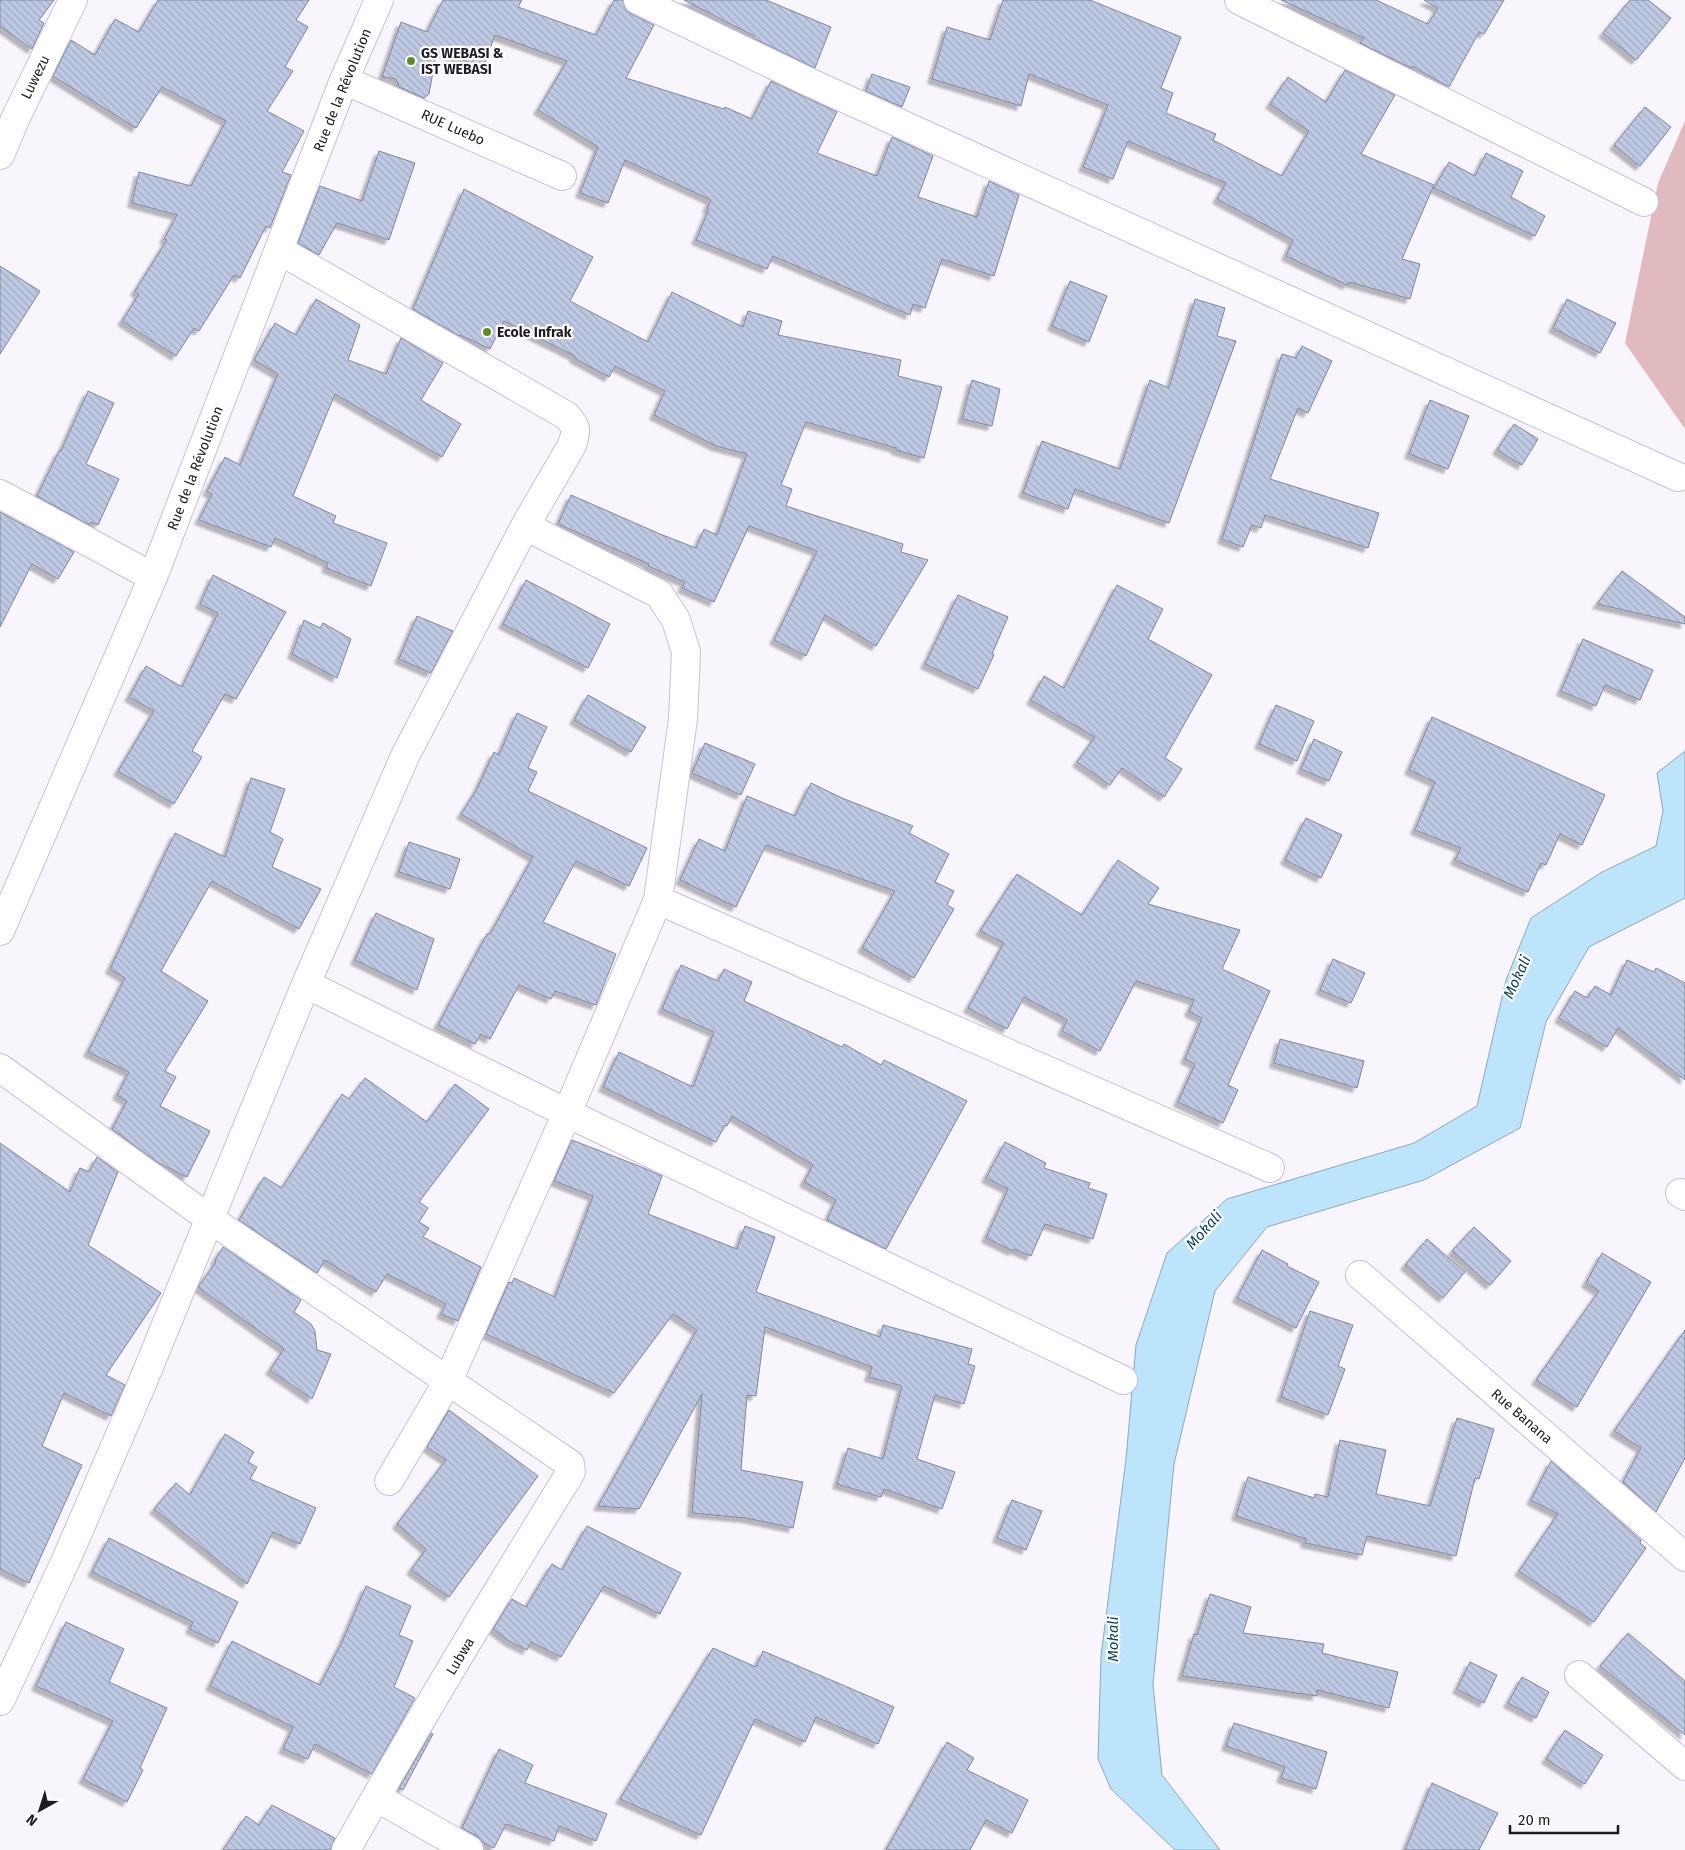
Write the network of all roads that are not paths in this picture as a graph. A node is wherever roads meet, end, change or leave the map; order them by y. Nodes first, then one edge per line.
1 (73, 0) edge
2 (379, 0) edge
3 (638, 0) edge
4 (1239, 0) edge
5 (344, 80) junction
6 (0, 155) edge
7 (562, 176) dead end
8 (1644, 202) dead end
9 (280, 250) junction
10 (1678, 477) dead end
11 (0, 494) edge
12 (526, 526) junction
13 (153, 577) junction
14 (658, 900) junction
15 (0, 930) edge
16 (306, 984) junction
17 (0, 1068) edge
18 (567, 1113) junction
19 (1270, 1168) dead end
20 (210, 1219) junction
21 (1360, 1275) dead end
22 (1123, 1380) dead end
23 (448, 1381) junction
24 (389, 1481) dead end
25 (1685, 1557) edge
26 (1579, 1675) dead end
27 (0, 1701) edge
28 (1685, 1766) edge
29 (376, 1796) junction
30 (346, 1850) edge
31 (469, 1850) edge

1 - 6 street, Luwezu
2 - 5 street, Rue de la Révolution
3 - 10 street
4 - 8 street
5 - 7 street, RUE Luebo
5 - 9 street, Rue de la Révolution
9 - 12 street
9 - 13 street, Rue de la Révolution
11 - 13 street
12 - 14 street
12 - 16 street
13 - 15 street, Rue de la Révolution
14 - 18 street
14 - 19 street
16 - 18 street
16 - 20 street
17 - 20 street
18 - 22 street
18 - 23 street
20 - 23 street
20 - 27 street
21 - 25 street, Rue Banana
23 - 24 street
23 - 29 street, Lubwa
26 - 28 street
29 - 30 street, Lubwa
29 - 31 street

